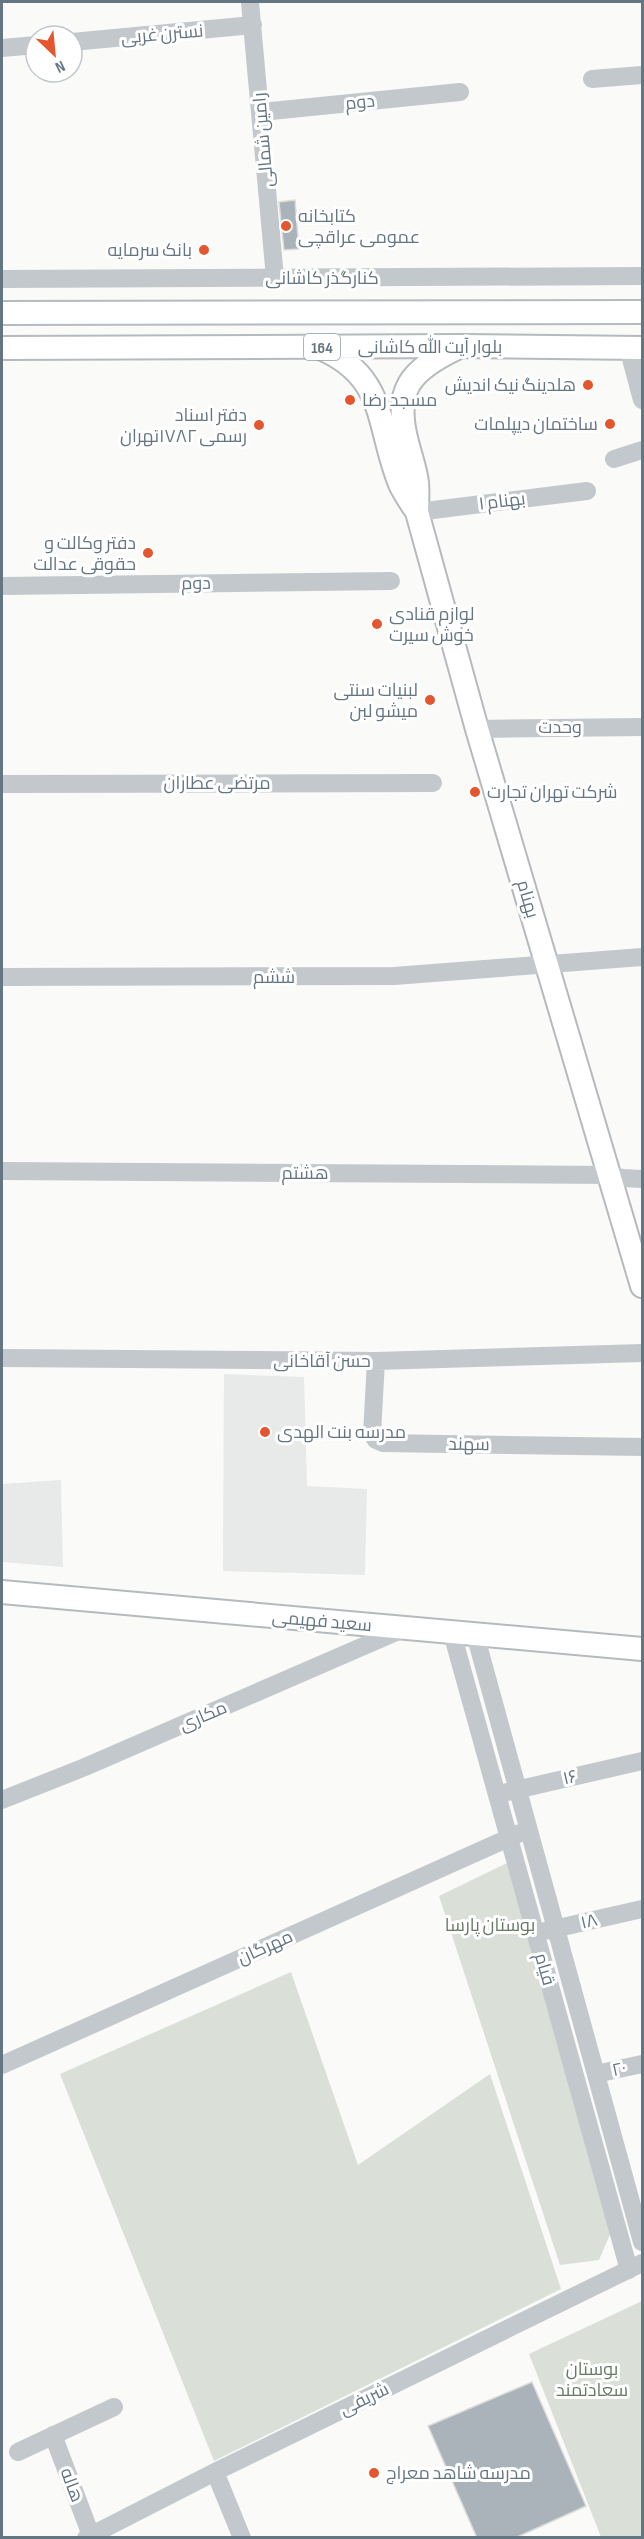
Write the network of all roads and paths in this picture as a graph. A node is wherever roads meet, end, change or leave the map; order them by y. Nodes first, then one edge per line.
1 (250, 2) edge
2 (252, 26) junction
3 (84, 41) edge
4 (24, 46) edge
5 (2, 48) edge
6 (642, 75) edge
7 (592, 79) dead end
8 (460, 92) dead end
9 (261, 112) junction
10 (642, 276) edge
11 (275, 278) junction
12 (2, 279) edge
13 (642, 312) edge
14 (2, 313) edge
15 (462, 346) junction
16 (318, 347) junction
17 (2, 348) edge
18 (635, 348) edge
19 (642, 400) edge
20 (402, 401) junction
21 (379, 407) junction
22 (642, 450) edge
23 (614, 459) dead end
24 (587, 491) dead end
25 (417, 512) junction
26 (391, 581) dead end
27 (2, 586) edge
28 (642, 726) edge
29 (477, 729) junction
30 (433, 783) dead end
31 (2, 784) edge
32 (642, 957) edge
33 (546, 964) junction
34 (2, 977) edge
35 (2, 1171) edge
36 (616, 1176) junction
37 (642, 1179) edge
38 (642, 1286) edge
39 (642, 1353) edge
40 (2, 1358) edge
41 (376, 1361) junction
42 (642, 1447) edge
43 (2, 1592) edge
44 (403, 1629) junction
45 (452, 1633) junction
46 (475, 1634) junction
47 (642, 1649) edge
48 (642, 1761) edge
49 (517, 1789) junction
50 (497, 1794) junction
51 (2, 1800) edge
52 (528, 1829) junction
53 (509, 1838) junction
54 (642, 1909) edge
55 (556, 1928) junction
56 (535, 1934) junction
57 (642, 2064) edge
58 (2, 2065) edge
59 (596, 2074) junction
60 (642, 2242) edge
61 (636, 2267) edge
62 (114, 2407) dead end
63 (53, 2435) junction
64 (18, 2452) dead end
65 (215, 2472) junction
66 (90, 2537) edge
67 (242, 2538) edge

1 - 2 street, رامین شمالی
2 - 3 street, نسترن غربی
2 - 9 street, رامین شمالی
4 - 5 street
6 - 7 street
8 - 9 street, دوم
9 - 11 street, رامین شمالی
10 - 11 street, کنارگذر کاشانی
11 - 12 street, کنارگذر کاشانی
13 - 14 main road, بلوار آیت الله کاشانی / 164
15 - 16 main road, بلوار آیت الله کاشانی / 164
15 - 18 main road, بلوار آیت الله کاشانی / 164
15 - 20 main road
16 - 17 main road, بلوار آیت الله کاشانی / 164
16 - 21 main road, بهنام
18 - 19 street
20 - 21 main road
20 - 25 main road, بهنام
21 - 25 main road, بهنام
22 - 23 street
24 - 25 street, بهنام ۱
25 - 29 main road, بهنام
26 - 27 street, دوم
28 - 29 street, وحدت
29 - 33 main road, بهنام
30 - 31 street, مرتضی عطاران
32 - 33 street, ششم
33 - 34 street, ششم
33 - 36 main road, بهنام
35 - 36 street, هشتم
36 - 37 street, هشتم
36 - 38 main road, بهنام
39 - 41 street, حسن آقاخانی
40 - 41 street, حسن آقاخانی
41 - 42 street, سهند
43 - 44 main road, سعید فهیمی
44 - 45 main road, سعید فهیمی
44 - 51 street, مکاری
45 - 46 main road, سعید فهیمی
45 - 50 street, قیام
46 - 47 main road, سعید فهیمی
46 - 49 street, قیام
48 - 49 street, ۱۶
49 - 50 street, ۱۶
49 - 52 street, قیام
50 - 53 street, قیام
52 - 53 street, مهرگان
52 - 55 street, قیام
53 - 56 street, قیام
53 - 58 street, مهرگان
54 - 55 street, ۱۸
55 - 56 street, ۱۸
55 - 59 street, قیام
56 - 61 street, قیام
57 - 59 street, ۲۰
59 - 60 street, قیام
61 - 65 street, شریفی
62 - 63 street
63 - 64 street
63 - 66 street, هاله
65 - 66 street, شریفی
65 - 67 street

